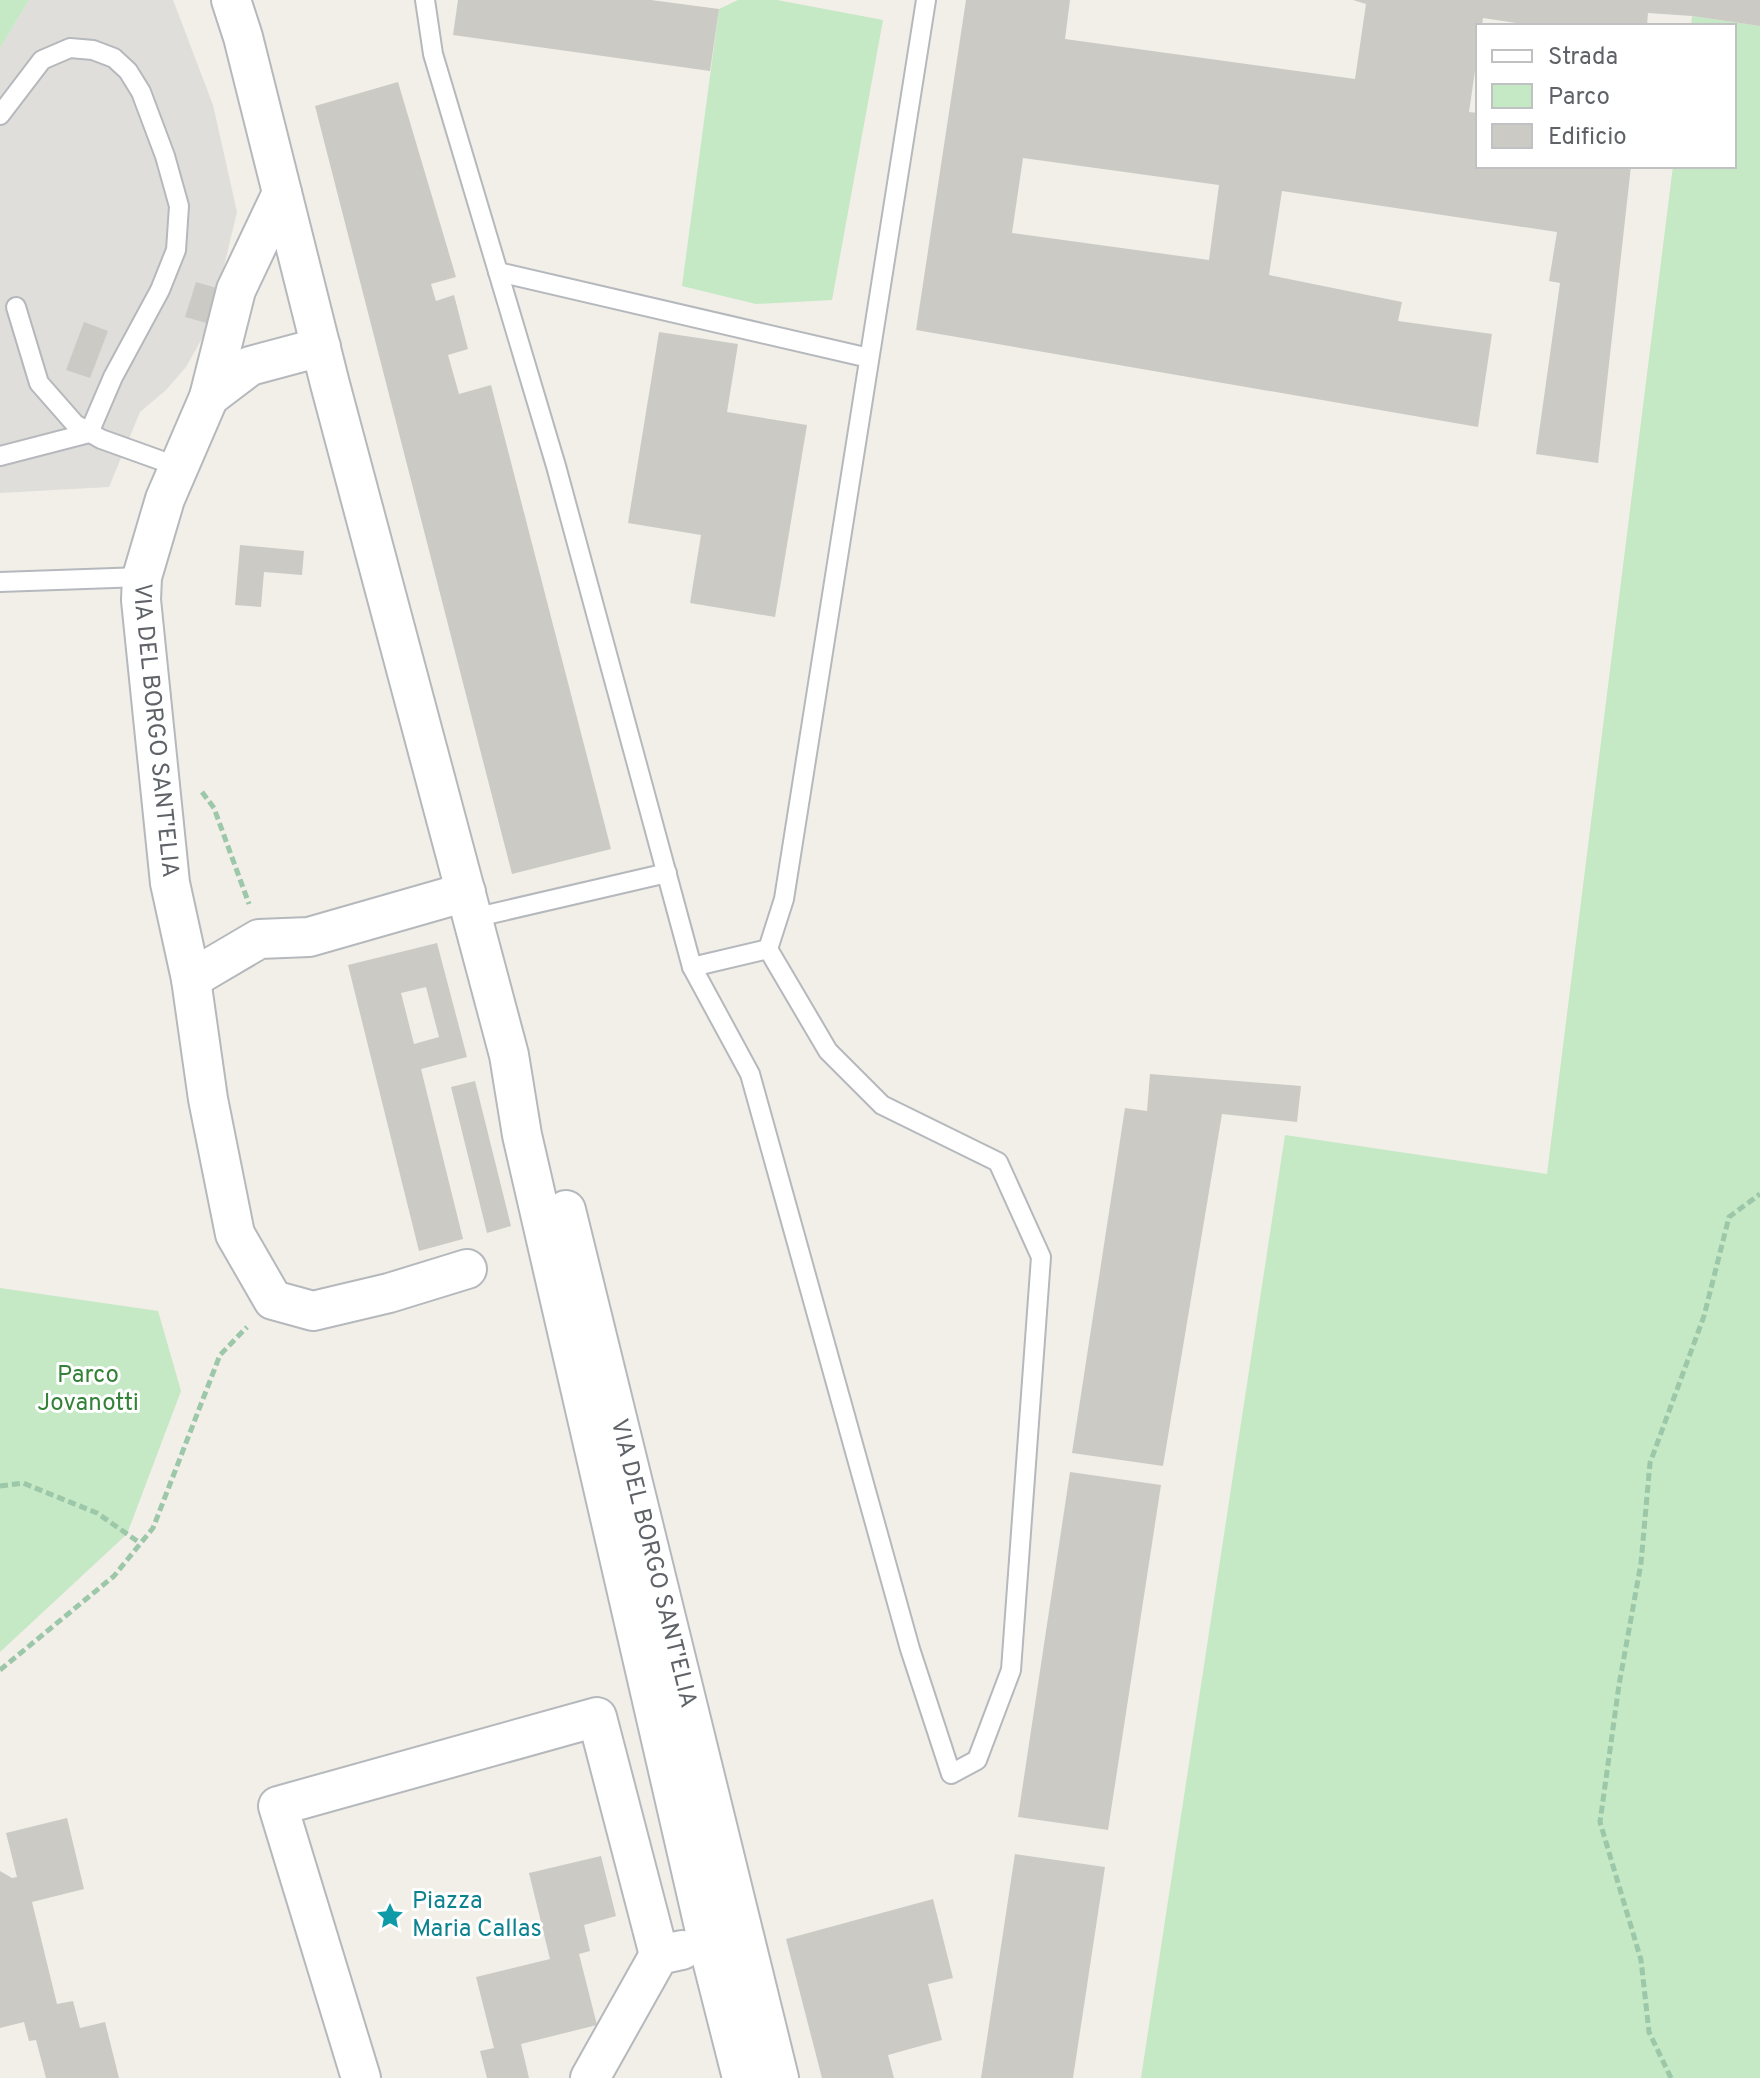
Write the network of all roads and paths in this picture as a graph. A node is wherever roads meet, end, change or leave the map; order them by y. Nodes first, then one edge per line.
1 (231, 0) edge
2 (425, 0) edge
3 (926, 0) edge
4 (0, 115) edge
5 (282, 193) junction
6 (498, 272) junction
7 (16, 307) dead end
8 (321, 347) junction
9 (869, 358) junction
10 (209, 397) junction
11 (89, 433) junction
12 (0, 456) edge
13 (179, 467) junction
14 (142, 577) junction
15 (0, 582) edge
16 (197, 786) dead end
17 (667, 873) junction
18 (469, 905) junction
19 (259, 939) junction
20 (768, 949) junction
21 (692, 967) junction
22 (191, 979) junction
23 (509, 1055) junction
24 (1760, 1194) edge
25 (467, 1269) dead end
26 (273, 1300) junction
27 (0, 1486) edge
28 (140, 1543) junction
29 (0, 1670) edge
30 (653, 1703) junction
31 (597, 1717) junction
32 (744, 1934) junction
33 (708, 1944) junction
34 (659, 1955) junction
35 (361, 2078) edge
36 (590, 2078) edge
37 (742, 2078) edge
38 (779, 2078) edge
39 (1671, 2078) edge

1 - 5 street, VIA DEL BORGO SANT'ELIA
2 - 6 lane
3 - 9 lane
4 - 11 lane
5 - 8 street, VIA DEL BORGO SANT'ELIA
5 - 10 street, VIA DEL BORGO SANT'ELIA
6 - 9 lane
6 - 17 lane
7 - 11 lane
8 - 10 street, VIA DEL BORGO SANT'ELIA
8 - 18 street, VIA DEL BORGO SANT'ELIA
9 - 20 lane
10 - 13 street, VIA DEL BORGO SANT'ELIA
11 - 12 lane
11 - 13 lane
13 - 14 street, VIA DEL BORGO SANT'ELIA
14 - 15 lane
14 - 22 street, VIA DEL BORGO SANT'ELIA
16 - 19 path
17 - 18 lane
17 - 21 lane
18 - 19 street
18 - 23 street, VIA DEL BORGO SANT'ELIA
19 - 22 street
20 - 21 lane
20 - 21 lane
22 - 26 street, VIA DEL BORGO SANT'ELIA
23 - 30 street, VIA DEL BORGO SANT'ELIA
23 - 32 street, VIA DEL BORGO SANT'ELIA
24 - 39 path
25 - 26 street
26 - 28 path
27 - 28 path
28 - 29 path
30 - 31 street
30 - 33 street, VIA DEL BORGO SANT'ELIA
31 - 34 street
31 - 35 street
32 - 33 street
32 - 38 street, VIA DEL BORGO SANT'ELIA
33 - 34 street
33 - 37 street, VIA DEL BORGO SANT'ELIA
34 - 36 street

